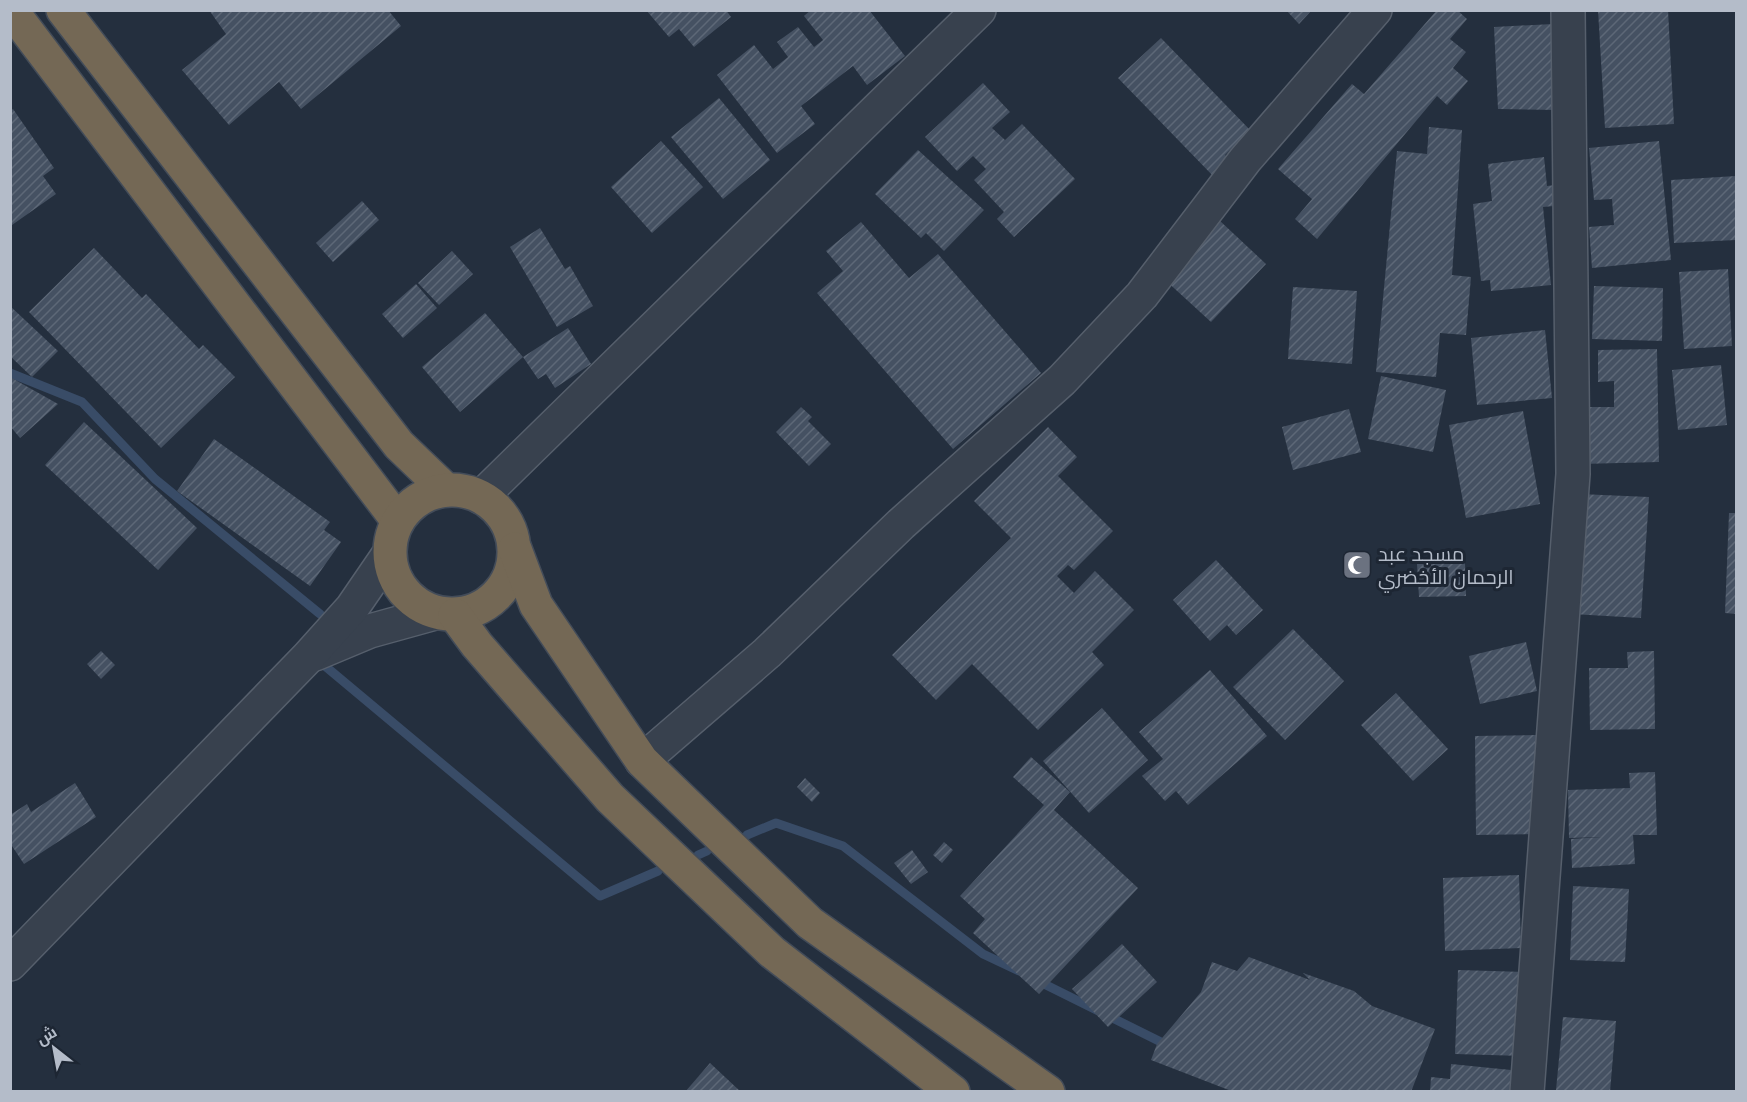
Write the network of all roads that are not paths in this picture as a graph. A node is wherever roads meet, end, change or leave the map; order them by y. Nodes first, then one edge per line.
1 (11, 10) edge
2 (63, 10) edge
3 (979, 10) edge
4 (1375, 10) edge
5 (1568, 10) edge
6 (446, 490) junction
7 (481, 497) junction
8 (398, 521) junction
9 (514, 549) junction
10 (389, 554) junction
11 (445, 614) junction
12 (308, 657) junction
13 (642, 761) junction
14 (10, 964) edge
15 (953, 1092) edge
16 (1048, 1092) edge
17 (1527, 1092) edge

1 - 8 highway
2 - 6 highway
3 - 7 street
4 - 13 street
5 - 17 street
6 - 7 highway
6 - 8 highway
7 - 9 highway
8 - 10 highway
9 - 11 highway
9 - 13 highway
10 - 11 highway
10 - 12 street
11 - 12 street
11 - 15 highway
12 - 14 street
13 - 16 highway

